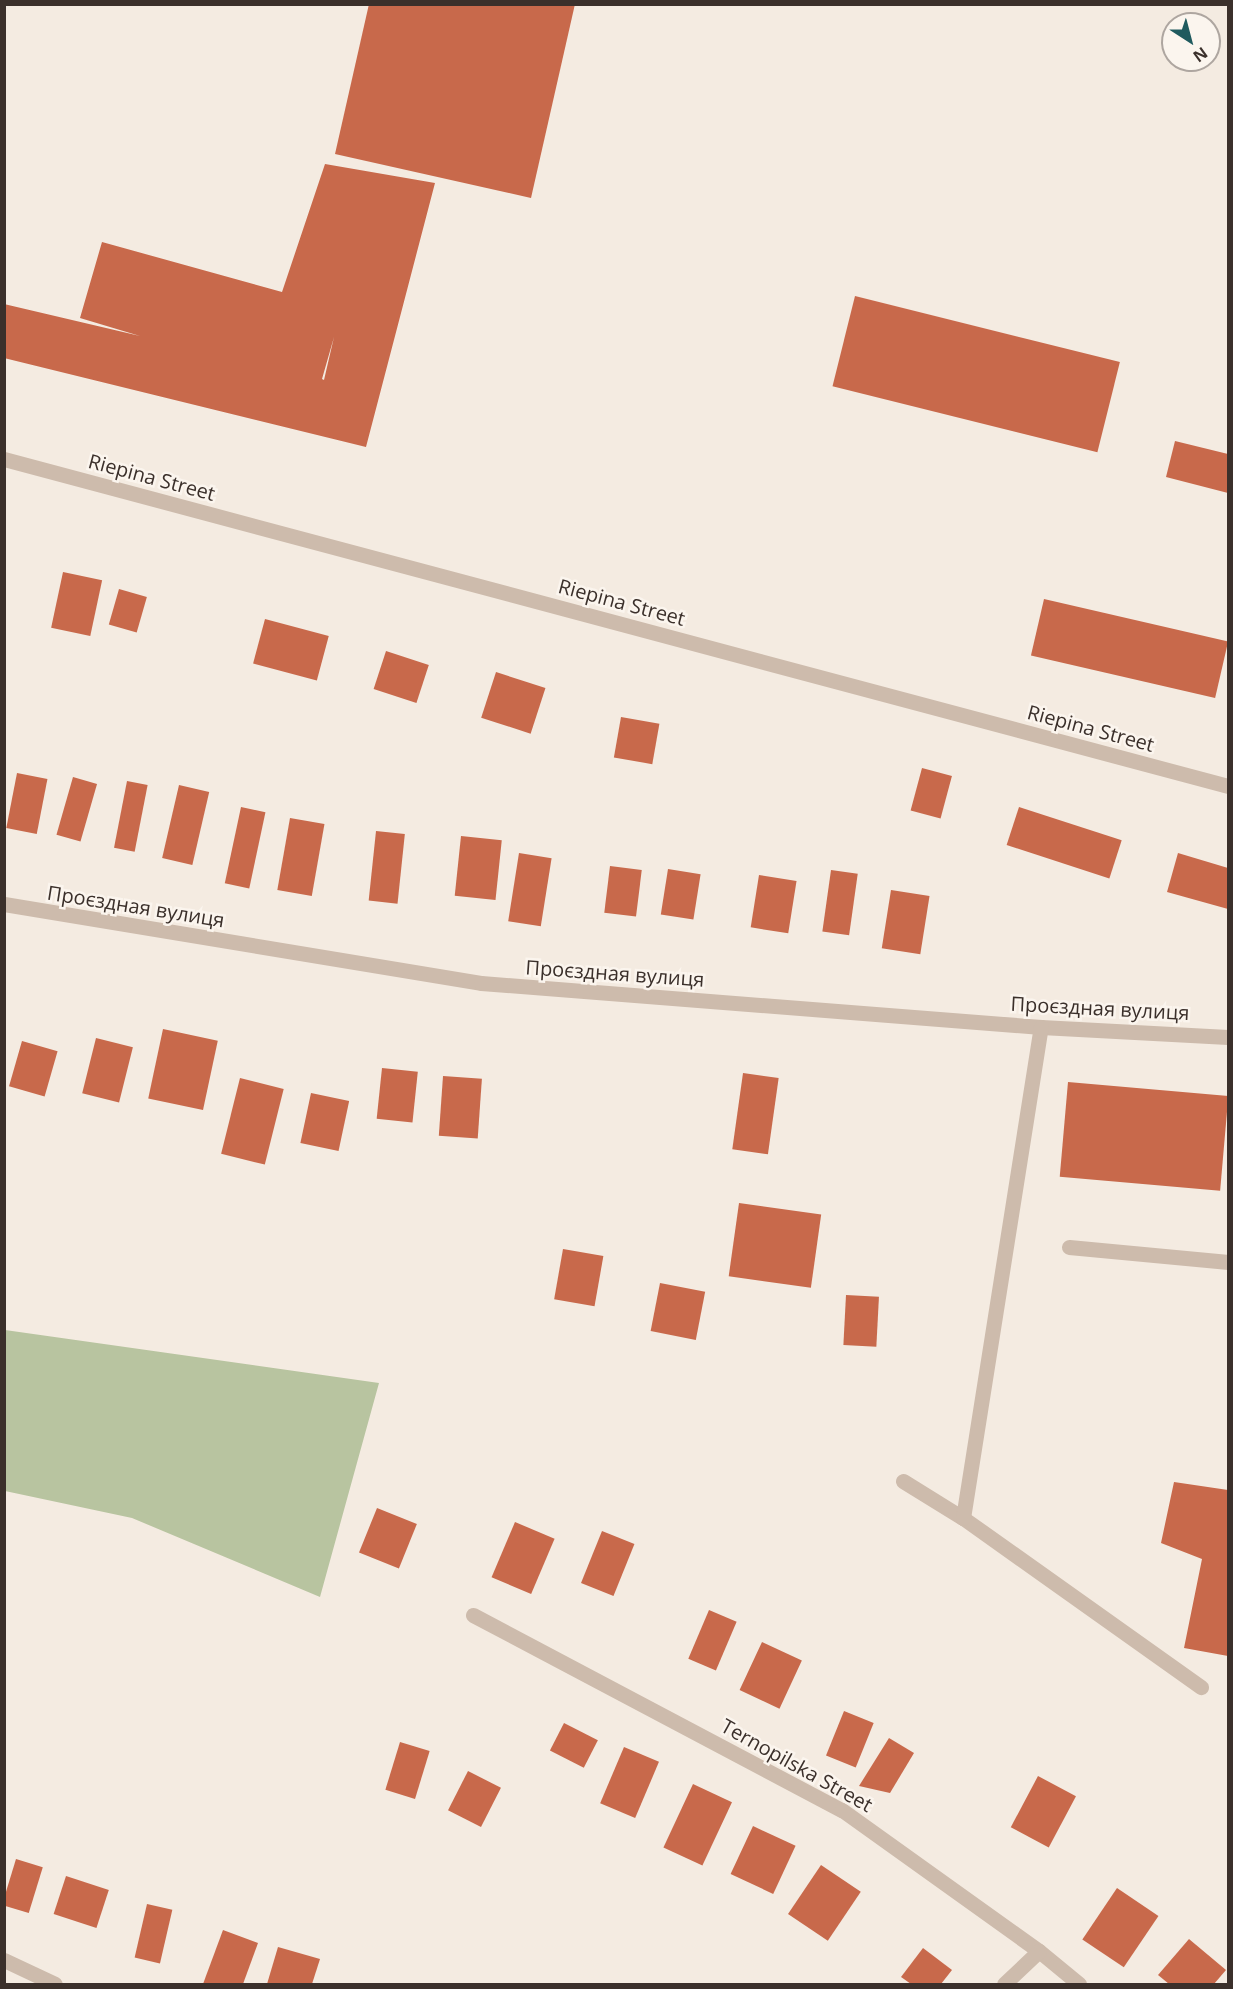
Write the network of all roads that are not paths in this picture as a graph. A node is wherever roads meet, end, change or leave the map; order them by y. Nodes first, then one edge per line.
1 (4, 459) edge
2 (1228, 786) edge
3 (4, 904) edge
4 (1041, 1027) junction
5 (1228, 1037) edge
6 (1069, 1247) dead end
7 (1228, 1262) edge
8 (903, 1482) dead end
9 (963, 1518) junction
10 (473, 1615) dead end
11 (1201, 1687) dead end
12 (1039, 1951) junction
13 (4, 1960) edge
14 (55, 1984) edge
15 (1004, 1984) edge
16 (1079, 1984) edge

1 - 2 street, Riepina Street
3 - 4 street, Проєздная вулиця
4 - 5 street, Проєздная вулиця
4 - 9 street
6 - 7 street
8 - 9 street
9 - 11 street
10 - 12 street, Ternopilska Street
12 - 15 street
12 - 16 street, Ternopilska Street
13 - 14 street

